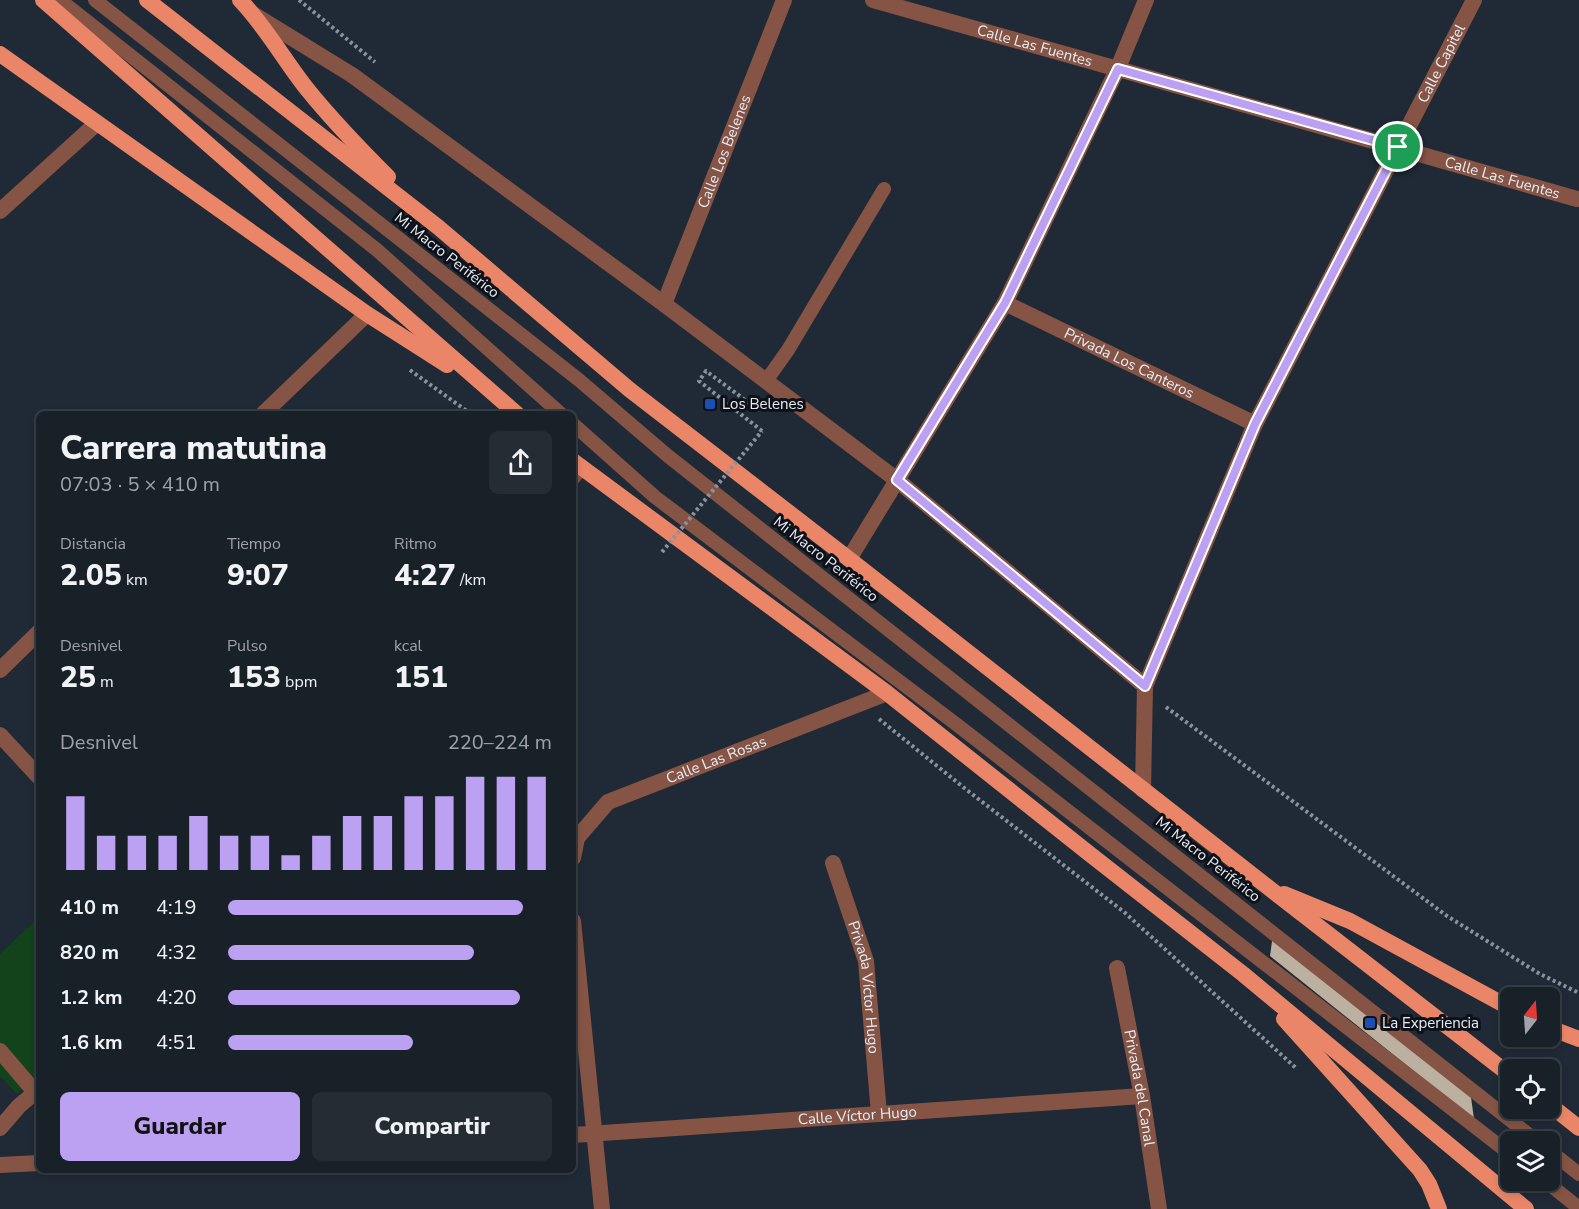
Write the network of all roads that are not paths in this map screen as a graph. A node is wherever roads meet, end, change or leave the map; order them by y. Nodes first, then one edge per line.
1 (43, 0) edge
2 (60, 0) edge
3 (95, 0) edge
4 (147, 0) edge
5 (240, 0) edge
6 (784, 0) edge
7 (873, 0) edge
8 (1146, 0) edge
9 (1474, 0) edge
10 (254, 14) junction
11 (0, 54) edge
12 (1118, 69) junction
13 (97, 123) junction
14 (1398, 147) junction
15 (884, 189) dead end
16 (1577, 200) dead end
17 (0, 211) edge
18 (438, 227) junction
19 (1005, 303) junction
20 (664, 304) junction
21 (367, 314) junction
22 (772, 385) junction
23 (493, 393) junction
24 (267, 411) edge
25 (514, 411) edge
26 (558, 411) edge
27 (1255, 424) junction
28 (576, 427) edge
29 (576, 468) edge
30 (897, 480) junction
31 (849, 559) junction
32 (36, 636) edge
33 (0, 670) edge
34 (1145, 686) junction
35 (887, 693) junction
36 (0, 735) edge
37 (36, 774) edge
38 (1143, 790) junction
39 (576, 837) edge
40 (833, 863) dead end
41 (1269, 888) junction
42 (576, 951) edge
43 (1118, 968) dead end
44 (1243, 974) junction
45 (1500, 1003) edge
46 (1560, 1032) edge
47 (1579, 1039) edge
48 (0, 1052) edge
49 (1500, 1067) edge
50 (36, 1089) edge
51 (36, 1091) edge
52 (1142, 1096) junction
53 (1560, 1113) edge
54 (879, 1114) junction
55 (0, 1128) edge
56 (1579, 1128) edge
57 (1524, 1131) edge
58 (594, 1134) junction
59 (576, 1136) edge
60 (1500, 1146) edge
61 (1560, 1159) edge
62 (36, 1163) edge
63 (0, 1165) edge
64 (1579, 1174) edge
65 (1558, 1191) edge
66 (1579, 1208) edge
67 (602, 1209) edge
68 (1159, 1209) edge
69 (1439, 1209) edge
70 (1526, 1209) edge

1 - 23 highway
2 - 26 lane
3 - 57 lane, Mi Macro Periférico
4 - 18 highway
5 - 10 highway
6 - 20 street, Calle Los Belenes
7 - 12 street, Calle Las Fuentes
8 - 12 street
9 - 14 street, Calle Capitel
10 - 18 highway
10 - 20 street
11 - 13 highway
12 - 14 street, Calle Las Fuentes
12 - 19 street
13 - 17 street
13 - 21 highway
14 - 16 street, Calle Las Fuentes
14 - 27 street, Calle Capitel
15 - 22 lane
18 - 31 highway
19 - 27 street, Privada Los Canteros
19 - 30 street
20 - 22 street
21 - 23 highway
21 - 24 street
22 - 30 street
23 - 25 highway
27 - 34 street, Calle Capitel
28 - 60 lane
29 - 35 highway
30 - 31 street
30 - 34 street
31 - 38 highway
32 - 33 street
34 - 38 street, Calle Capitel
35 - 39 street, Calle Las Rosas
35 - 44 highway
36 - 37 street
38 - 41 highway
40 - 54 street, Privada Víctor Hugo
41 - 45 highway
41 - 49 highway
42 - 58 street
43 - 52 street, Privada del Canal
44 - 69 highway
44 - 70 highway
46 - 47 highway
48 - 50 street
51 - 55 street
52 - 54 street, Calle Víctor Hugo
52 - 68 street, Privada del Canal
53 - 56 highway
54 - 58 street, Calle Víctor Hugo
58 - 59 street, Calle Víctor Hugo
58 - 67 street
61 - 64 lane
62 - 63 street
65 - 66 lane

